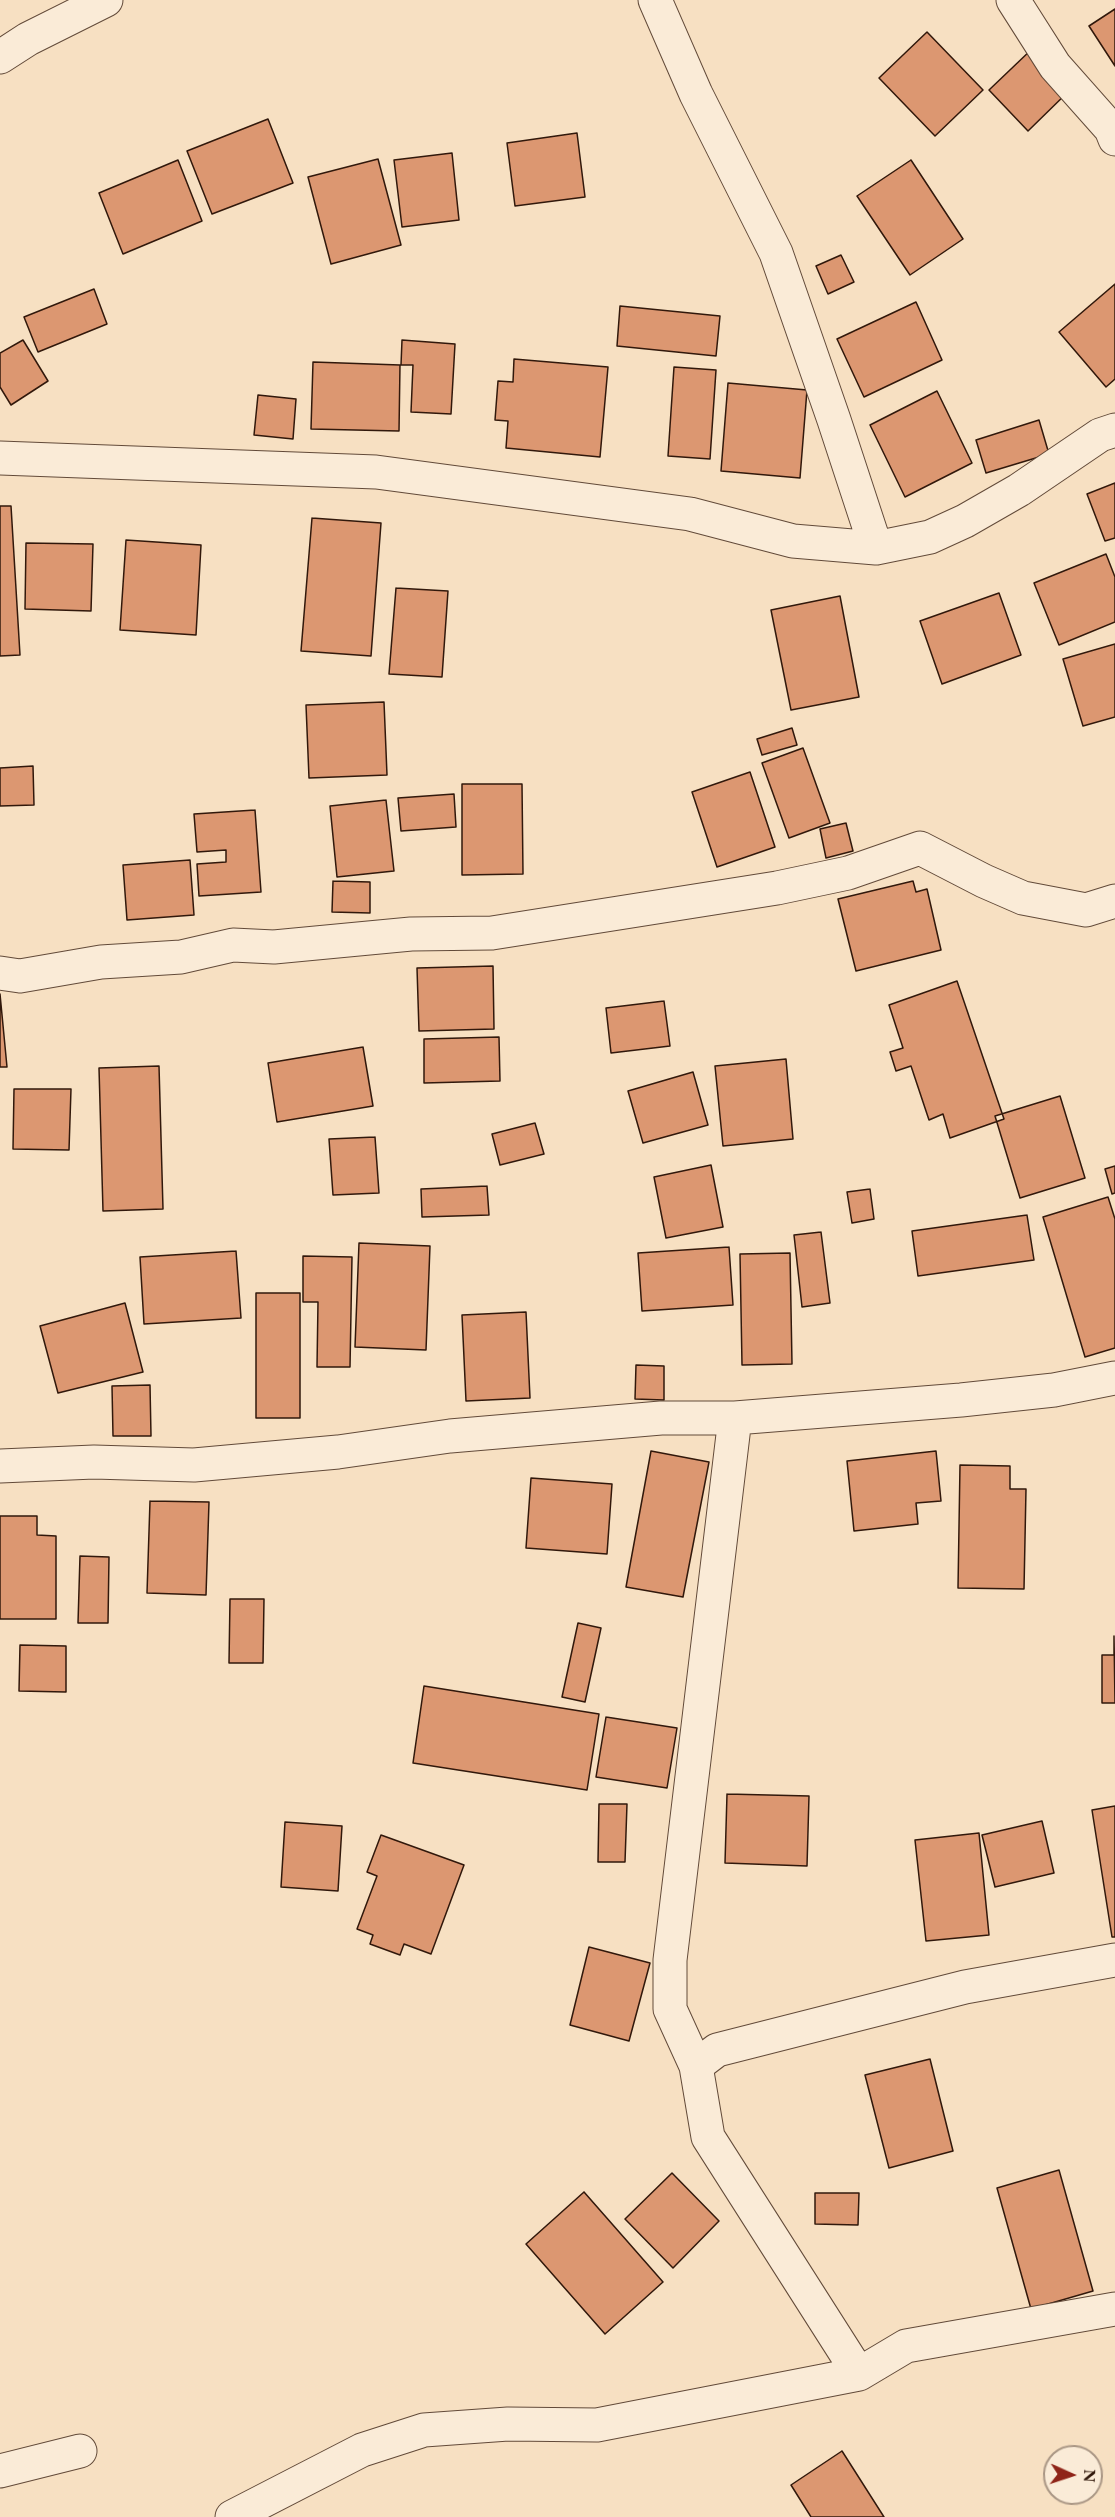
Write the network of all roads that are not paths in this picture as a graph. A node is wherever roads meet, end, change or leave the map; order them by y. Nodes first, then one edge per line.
1 (106, 0) edge
2 (655, 0) edge
3 (1013, 0) edge
4 (0, 57) edge
5 (1115, 139) edge
6 (1115, 430) edge
7 (0, 458) edge
8 (876, 548) junction
9 (1115, 901) edge
10 (0, 973) edge
11 (1115, 1378) edge
12 (735, 1418) junction
13 (0, 1466) edge
14 (1115, 1960) edge
15 (696, 2066) junction
16 (1115, 2309) edge
17 (859, 2374) junction
18 (80, 2451) dead end
19 (0, 2471) edge
20 (232, 2517) edge

1 - 4 street
2 - 8 street
3 - 5 street
6 - 8 street
7 - 8 street
9 - 10 street
11 - 12 street
12 - 13 street
12 - 15 street
14 - 15 street
15 - 17 street
16 - 17 street
17 - 20 street
18 - 19 street

